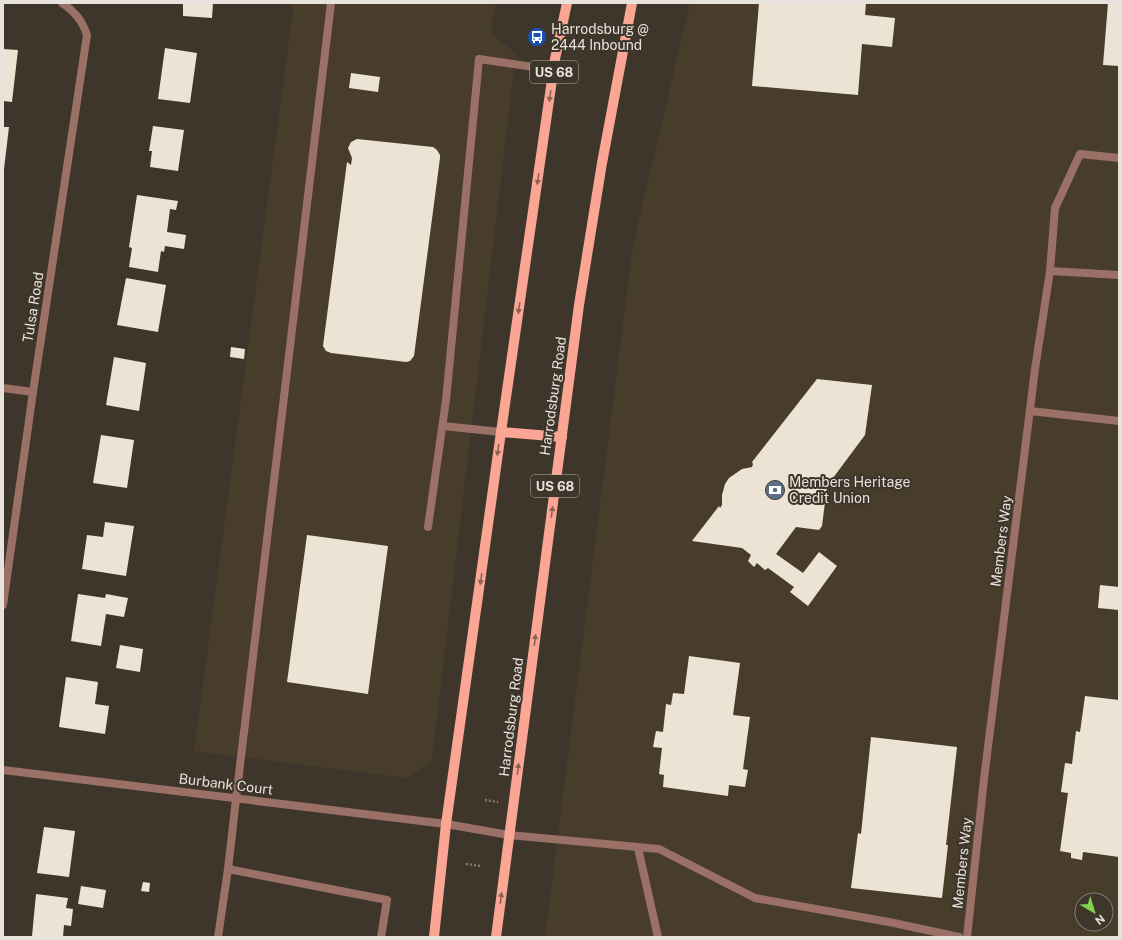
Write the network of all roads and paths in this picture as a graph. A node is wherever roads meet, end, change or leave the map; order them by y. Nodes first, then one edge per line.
1 (62, 3) edge
2 (331, 3) edge
3 (567, 3) edge
4 (632, 3) edge
5 (554, 70) junction
6 (1119, 158) edge
7 (1050, 271) junction
8 (1119, 275) edge
9 (3, 388) edge
10 (33, 392) junction
11 (1030, 411) junction
12 (1119, 421) edge
13 (443, 426) junction
14 (501, 432) junction
15 (562, 436) junction
16 (428, 527) dead end
17 (3, 605) edge
18 (3, 770) edge
19 (236, 799) junction
20 (485, 800) dead end
21 (498, 802) dead end
22 (446, 824) junction
23 (509, 834) junction
24 (638, 848) junction
25 (466, 864) dead end
26 (480, 866) dead end
27 (228, 869) junction
28 (218, 937) edge
29 (381, 937) edge
30 (434, 937) edge
31 (496, 937) edge
32 (658, 937) edge
33 (959, 937) edge
34 (967, 937) edge

1 - 10 street, Tulsa Road
2 - 19 street
3 - 5 main road, US 68
4 - 15 main road, Harrodsburg Road / US 68
5 - 13 street
5 -> 14 main road, US 68
6 - 7 street, Members Way
7 - 8 street
7 - 11 street, Members Way
9 - 10 street
10 - 17 street, Tulsa Road
11 - 12 street
11 - 34 street, Members Way
13 - 14 street
13 - 16 street
14 - 15 main road
14 -> 22 main road, US 68
23 -> 15 main road, Harrodsburg Road / US 68
18 - 19 street, Burbank Court
19 - 22 street, Burbank Court
19 - 27 street
20 - 21 path
22 - 23 street, Burbank Court
22 - 30 main road, US 68
23 - 24 street, Burbank Court
31 -> 23 main road, Harrodsburg Road / US 68
24 - 32 street
24 - 33 street, Burbank Court
25 - 26 path
27 - 28 street
27 - 29 street

